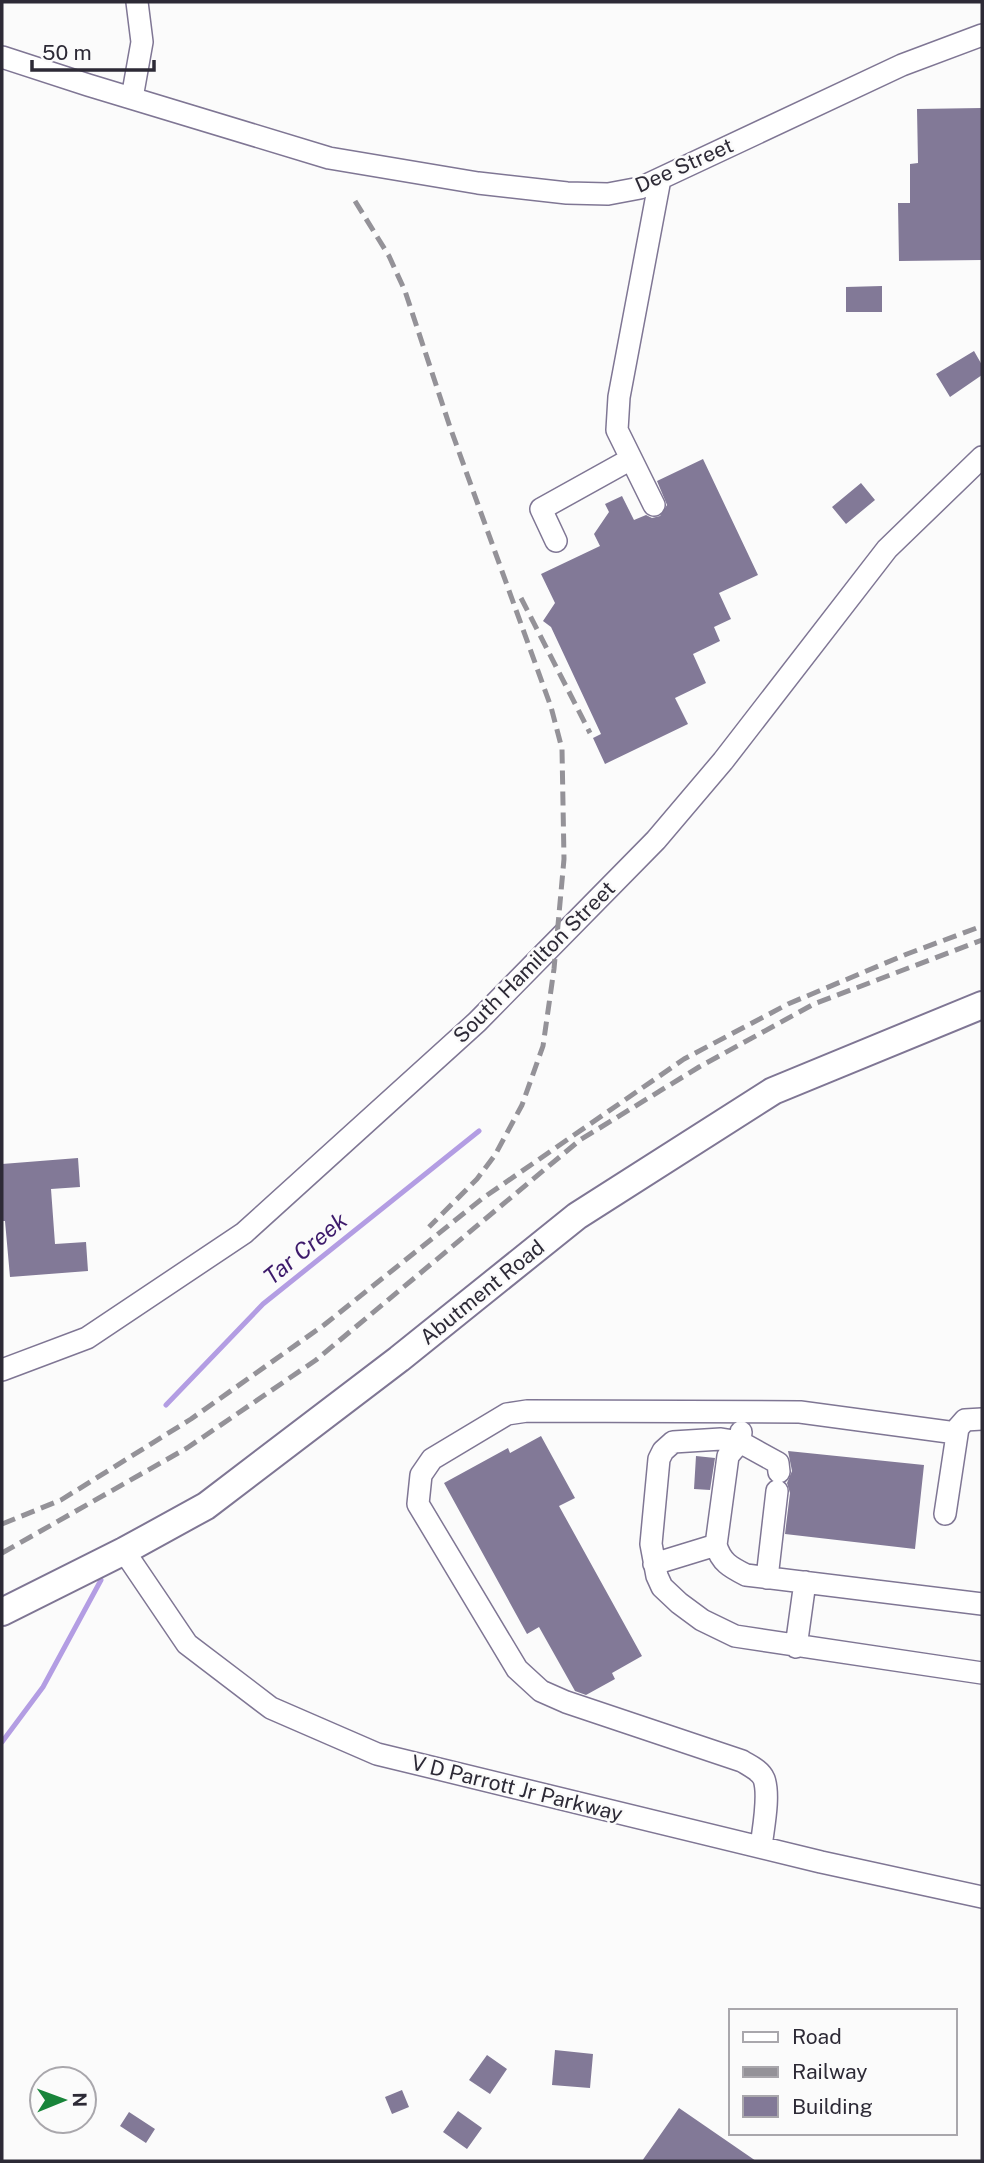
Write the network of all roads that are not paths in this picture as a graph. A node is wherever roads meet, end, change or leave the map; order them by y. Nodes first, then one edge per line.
1 (137, 2) edge
2 (982, 35) edge
3 (2, 57) edge
4 (132, 98) junction
5 (660, 178) junction
6 (982, 457) edge
7 (631, 459) junction
8 (654, 505) dead end
9 (556, 541) dead end
10 (982, 1005) edge
11 (2, 1370) edge
12 (742, 1412) junction
13 (982, 1419) edge
14 (956, 1433) junction
15 (740, 1442) junction
16 (945, 1514) dead end
17 (716, 1545) junction
18 (124, 1551) junction
19 (654, 1564) junction
20 (767, 1578) junction
21 (804, 1582) junction
22 (982, 1604) edge
23 (2, 1612) edge
24 (796, 1647) junction
25 (982, 1673) edge
26 (761, 1847) junction
27 (982, 1897) edge

1 - 4 street
2 - 5 street, Dee Street
3 - 4 street, Dee Street
4 - 5 street, Dee Street
5 - 7 street
6 - 11 street, South Hamilton Street
7 - 8 street
7 - 9 street
10 - 18 main road, Abutment Road
12 - 14 street
12 - 15 street
12 - 26 street
13 - 14 street
14 - 16 street
15 - 17 street
15 - 19 street
15 - 20 street
17 - 19 street
17 - 20 street
18 - 23 main road, Abutment Road
18 - 26 street, V D Parrott Jr Parkway
19 - 24 street
20 - 21 street
21 - 22 street
21 - 24 street
24 - 25 street
26 - 27 street, V D Parrott Jr Parkway

